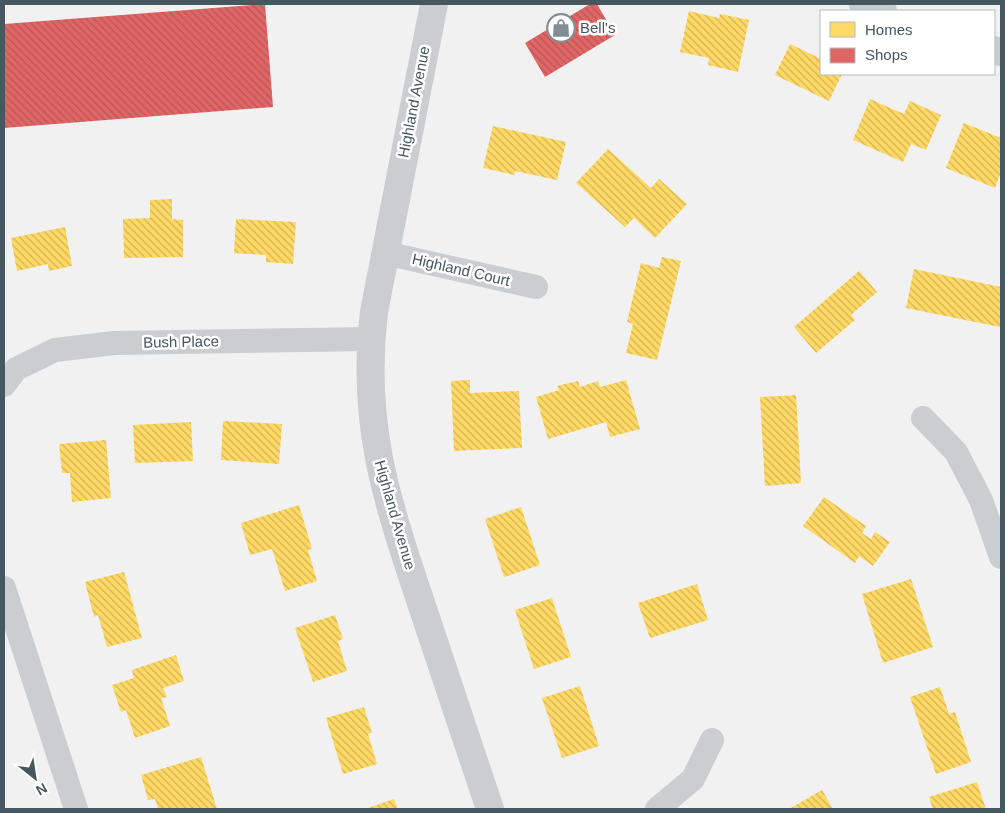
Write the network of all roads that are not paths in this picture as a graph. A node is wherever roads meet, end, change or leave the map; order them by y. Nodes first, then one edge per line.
1 (434, 4) edge
2 (863, 4) edge
3 (880, 10) edge
4 (385, 253) junction
5 (536, 287) dead end
6 (371, 338) junction
7 (4, 385) edge
8 (922, 418) dead end
9 (1001, 557) edge
10 (4, 588) edge
11 (8, 621) edge
12 (712, 740) dead end
13 (76, 809) edge
14 (490, 809) edge
15 (657, 809) edge

1 - 4 street, Highland Avenue
2 - 3 main road
4 - 5 street, Highland Court
4 - 6 street, Highland Avenue
6 - 7 street, Bush Place
6 - 14 street, Highland Avenue
8 - 9 street
10 - 11 street
11 - 13 street
12 - 15 street

